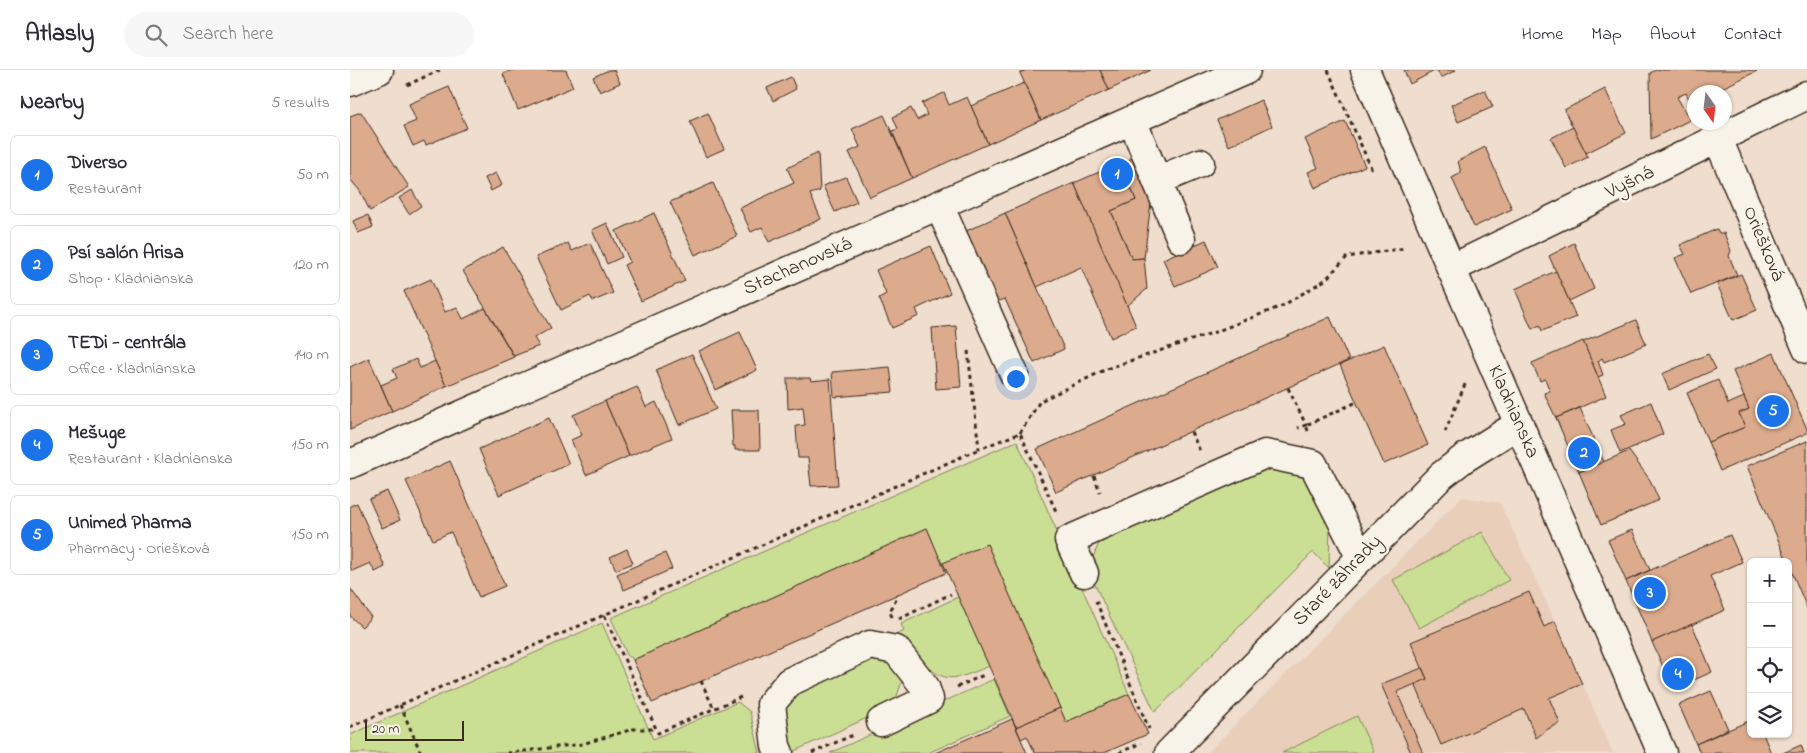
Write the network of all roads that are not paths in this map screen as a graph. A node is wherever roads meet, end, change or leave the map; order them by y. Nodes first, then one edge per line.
1 (379, 70) edge
2 (1246, 70) edge
3 (1365, 70) edge
4 (350, 82) edge
5 (1807, 95) edge
6 (1132, 120) junction
7 (1718, 139) junction
8 (1200, 163) dead end
9 (1157, 181) junction
10 (939, 205) junction
11 (1181, 239) dead end
12 (1452, 269) junction
13 (1807, 349) edge
14 (1014, 374) dead end
15 (1519, 424) junction
16 (350, 464) edge
17 (1361, 558) junction
18 (1084, 573) road end
19 (881, 722) road end
20 (1161, 745) edge
21 (780, 753) edge
22 (1662, 753) edge

1 - 4 street
2 - 6 street, Stachanovská
3 - 12 street, Kladnianska
5 - 7 street, Vyšná
6 - 9 street
6 - 10 street, Stachanovská
7 - 12 street, Vyšná
7 - 13 street, Oriešková
8 - 9 street
9 - 11 street
10 - 14 street
10 - 16 street, Stachanovská
12 - 15 street, Kladnianska
15 - 17 street, Staré záhrady
15 - 22 street, Kladnianska
17 - 18 street
17 - 20 street, Staré záhrady
19 - 21 street

